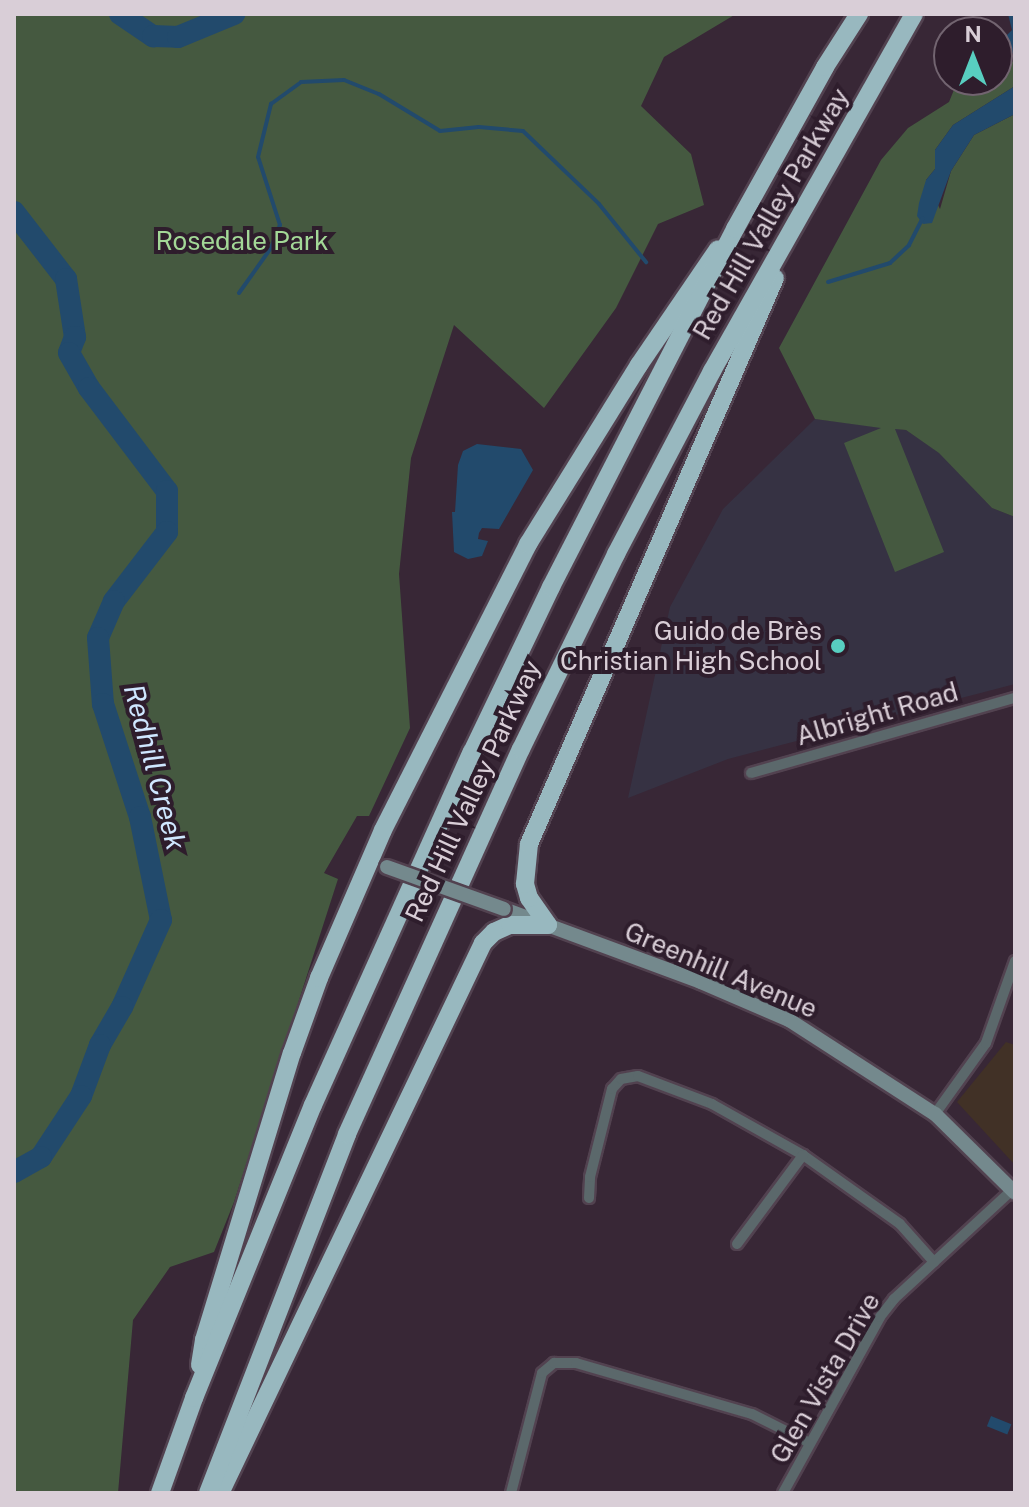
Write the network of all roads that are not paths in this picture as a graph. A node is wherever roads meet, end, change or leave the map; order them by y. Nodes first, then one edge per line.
1 (859, 14) edge
2 (914, 14) edge
3 (805, 205) junction
4 (735, 229) junction
5 (1015, 698) edge
6 (751, 773) dead end
7 (369, 860) junction
8 (548, 925) junction
9 (1015, 961) edge
10 (935, 1114) junction
11 (803, 1155) junction
12 (1014, 1191) edge
13 (589, 1198) dead end
14 (737, 1244) dead end
15 (934, 1262) junction
16 (194, 1398) junction
17 (810, 1443) junction
18 (160, 1493) edge
19 (208, 1493) edge
20 (220, 1493) edge
21 (511, 1493) edge
22 (783, 1493) edge

1 - 4 highway, Red Hill Valley Parkway
2 - 3 highway, Red Hill Valley Parkway
3 - 8 highway
3 - 19 highway, Red Hill Valley Parkway
4 - 7 highway
4 - 16 highway, Red Hill Valley Parkway
5 - 6 street, Albright Road
7 - 8 street, Greenhill Avenue, bridge
7 - 16 highway
8 - 10 street, Greenhill Avenue
8 - 20 highway
9 - 10 street
10 - 12 street, Greenhill Avenue
11 - 13 street
11 - 14 street
11 - 15 street
12 - 15 street, Glen Vista Drive
15 - 17 street, Glen Vista Drive
16 - 18 highway, Red Hill Valley Parkway
17 - 21 street
17 - 22 street, Glen Vista Drive

